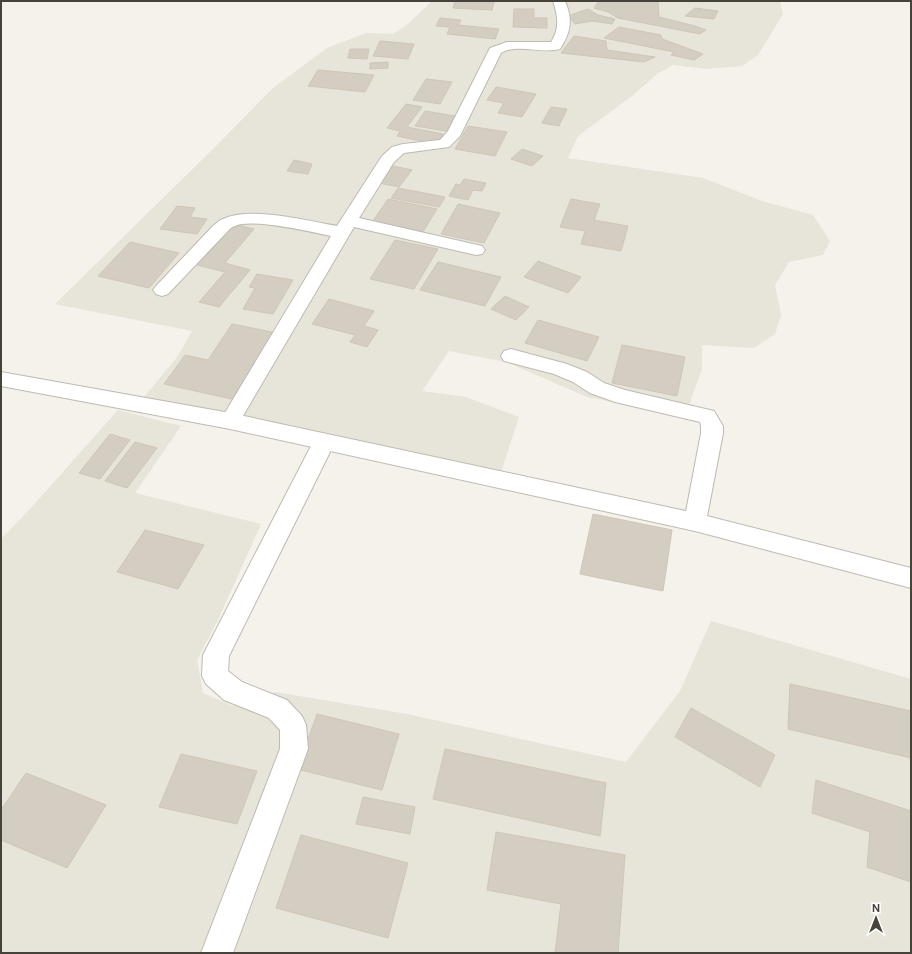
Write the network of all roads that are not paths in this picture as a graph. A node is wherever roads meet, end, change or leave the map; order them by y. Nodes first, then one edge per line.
1 (560, 1) edge
2 (345, 227) junction
3 (476, 250) dead end
4 (162, 290) dead end
5 (510, 356) dead end
6 (1, 379) edge
7 (230, 421) junction
8 (324, 442) junction
9 (695, 522) junction
10 (911, 578) edge
11 (217, 953) edge

1 - 2 street
2 - 3 street
2 - 4 street
2 - 7 street
5 - 9 street
6 - 7 street
7 - 8 street
8 - 9 street
8 - 11 street
9 - 10 street

